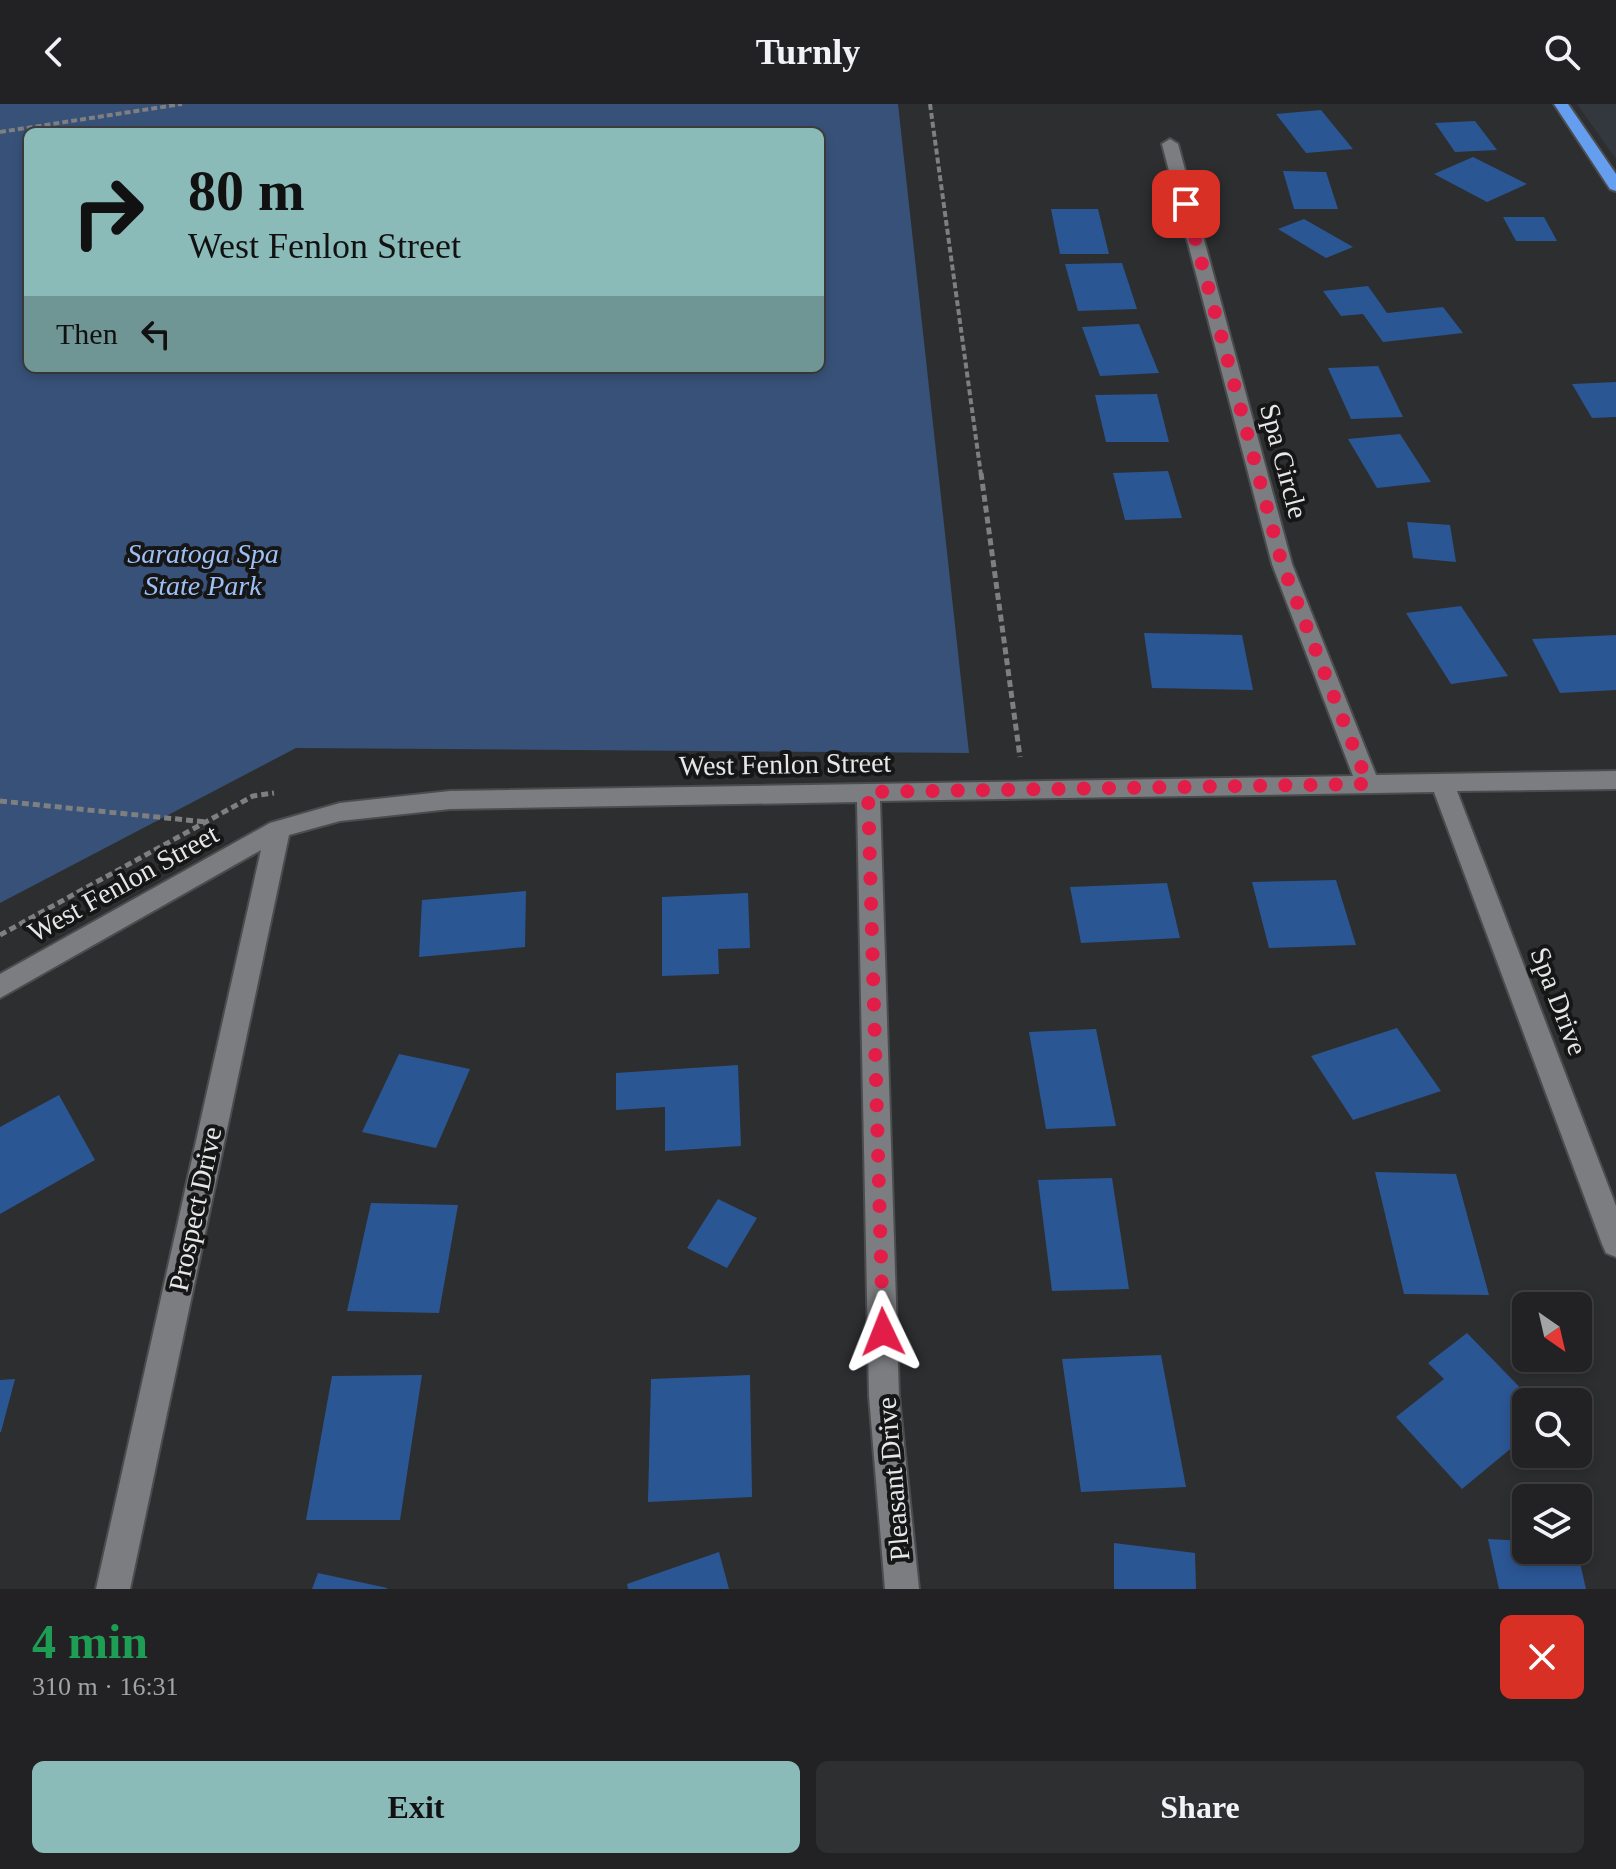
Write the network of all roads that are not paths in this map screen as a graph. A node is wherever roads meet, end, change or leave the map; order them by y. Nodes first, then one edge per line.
1 (1561, 104) edge
2 (1170, 144) dead end
3 (1616, 186) edge
4 (1616, 780) edge
5 (1442, 782) junction
6 (1368, 784) junction
7 (868, 792) junction
8 (278, 829) junction
9 (0, 987) edge
10 (1616, 1244) edge
11 (113, 1589) edge
12 (902, 1589) edge

1 - 3 highway
2 - 6 street, Spa Circle
4 - 5 street, West Fenlon Street
5 - 6 street, West Fenlon Street
5 - 10 street, Spa Drive
6 - 7 street, West Fenlon Street
7 - 8 street, West Fenlon Street
7 - 12 street, Pleasant Drive
8 - 9 street, West Fenlon Street
8 - 11 street, Prospect Drive

